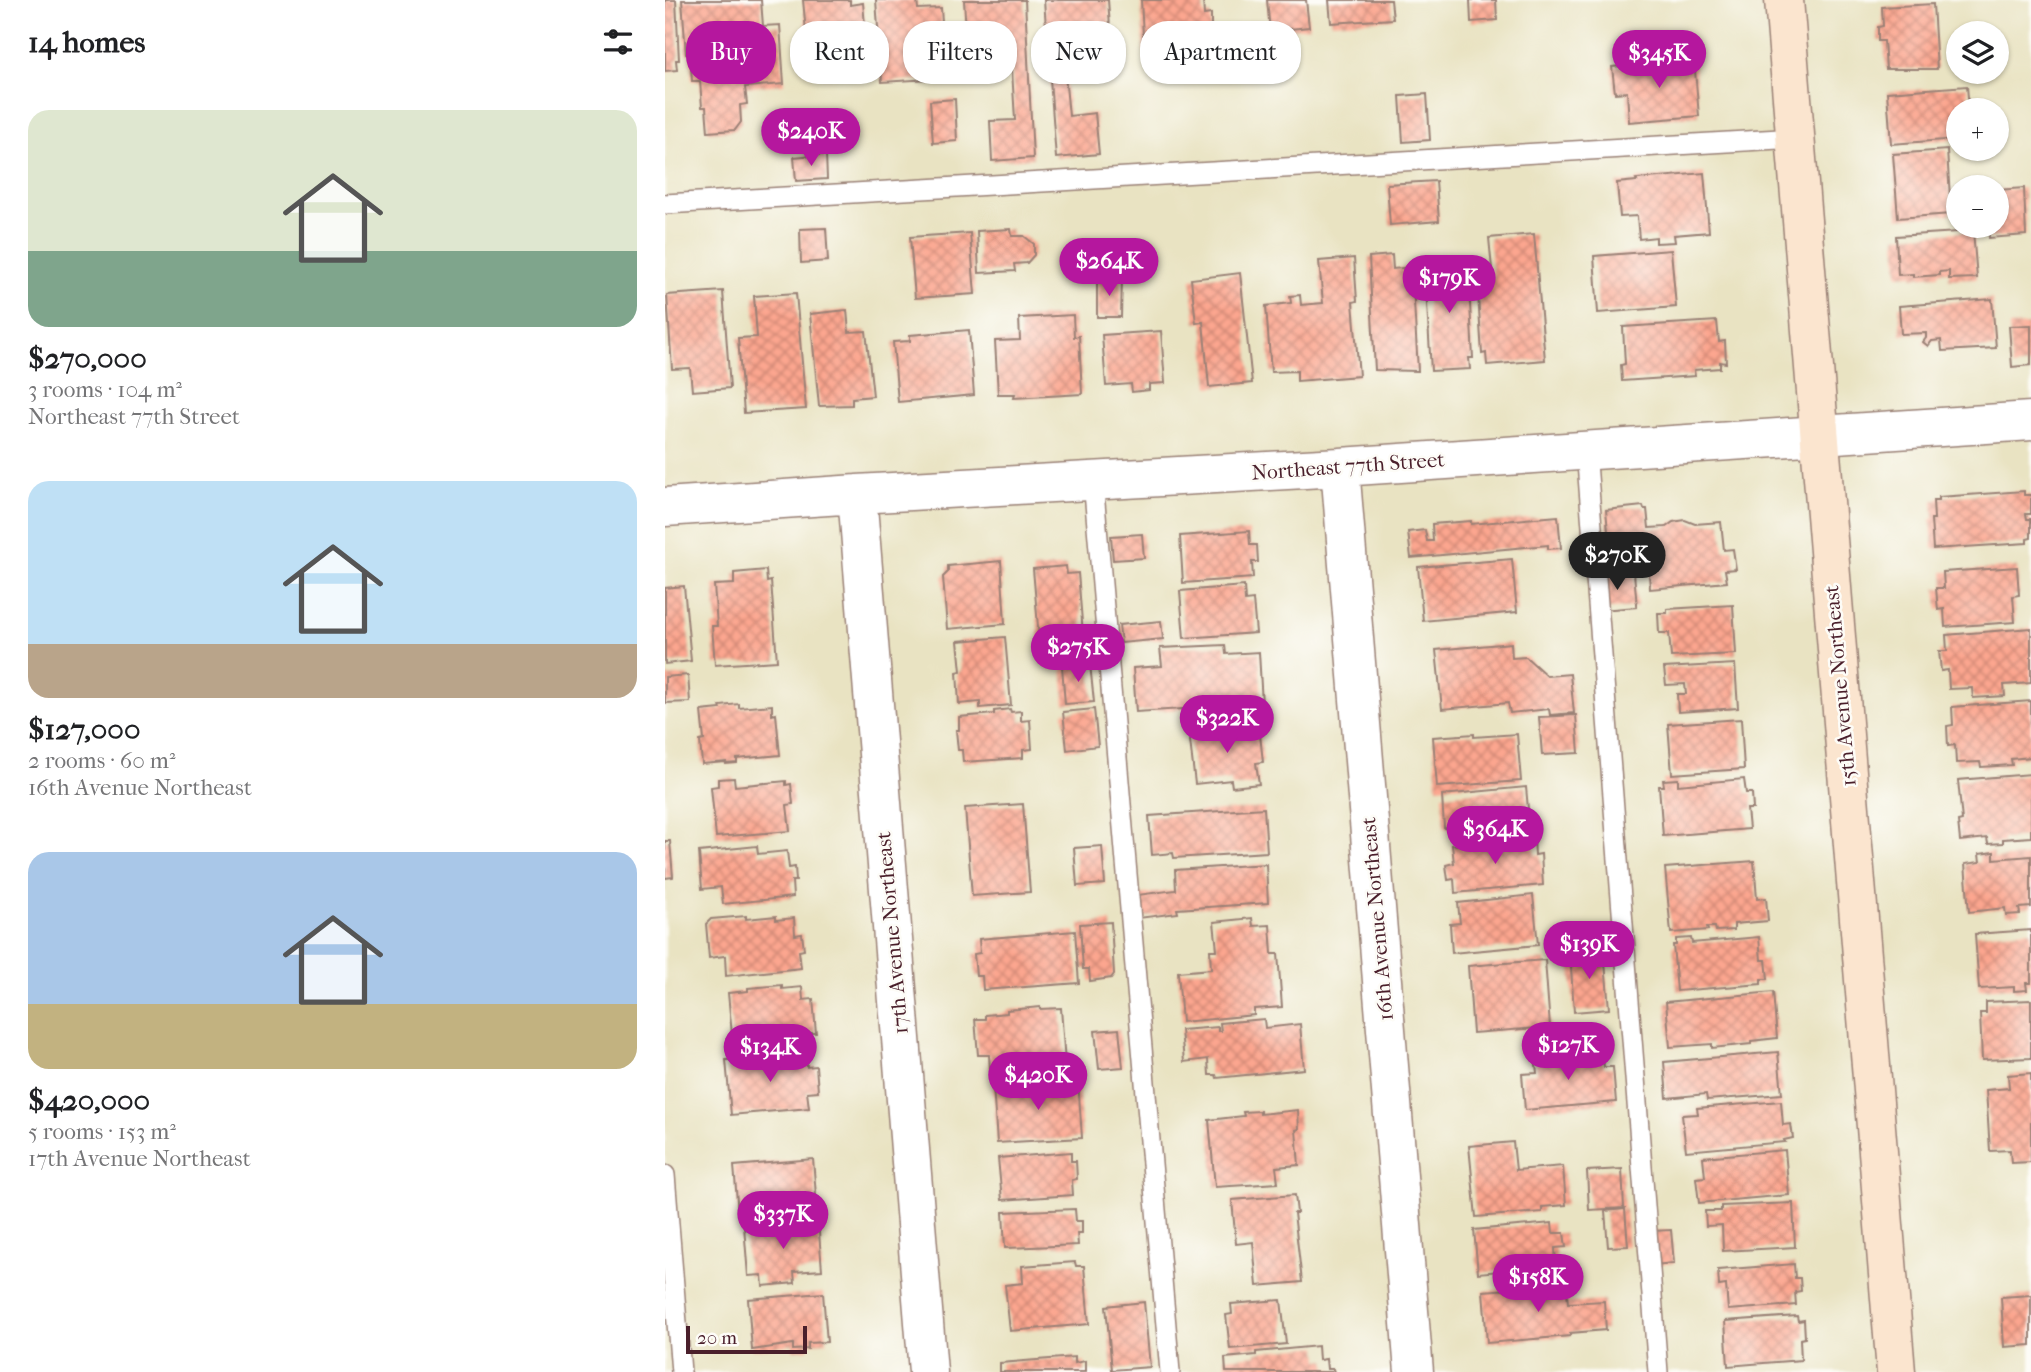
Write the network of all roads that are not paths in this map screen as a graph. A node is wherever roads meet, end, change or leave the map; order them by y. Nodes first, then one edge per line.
1 (1784, 0) edge
2 (1796, 138) junction
3 (665, 204) edge
4 (2031, 421) edge
5 (1820, 434) junction
6 (1586, 450) junction
7 (1340, 467) junction
8 (1093, 480) junction
9 (856, 494) junction
10 (665, 507) edge
11 (665, 1175) edge
12 (681, 1372) edge
13 (929, 1372) edge
14 (1170, 1372) edge
15 (1414, 1372) edge
16 (1658, 1372) edge
17 (1896, 1372) edge

1 - 2 main road, 15th Avenue Northeast
2 - 3 lane
2 - 5 main road, 15th Avenue Northeast
4 - 5 street, Northeast 77th Street
5 - 6 street, Northeast 77th Street
5 - 17 main road, 15th Avenue Northeast
6 - 7 street, Northeast 77th Street
6 - 16 lane
7 - 8 street, Northeast 77th Street
7 - 15 street, 16th Avenue Northeast
8 - 9 street, Northeast 77th Street
8 - 14 lane
9 - 10 street, Northeast 77th Street
9 - 13 street, 17th Avenue Northeast
11 - 12 lane

